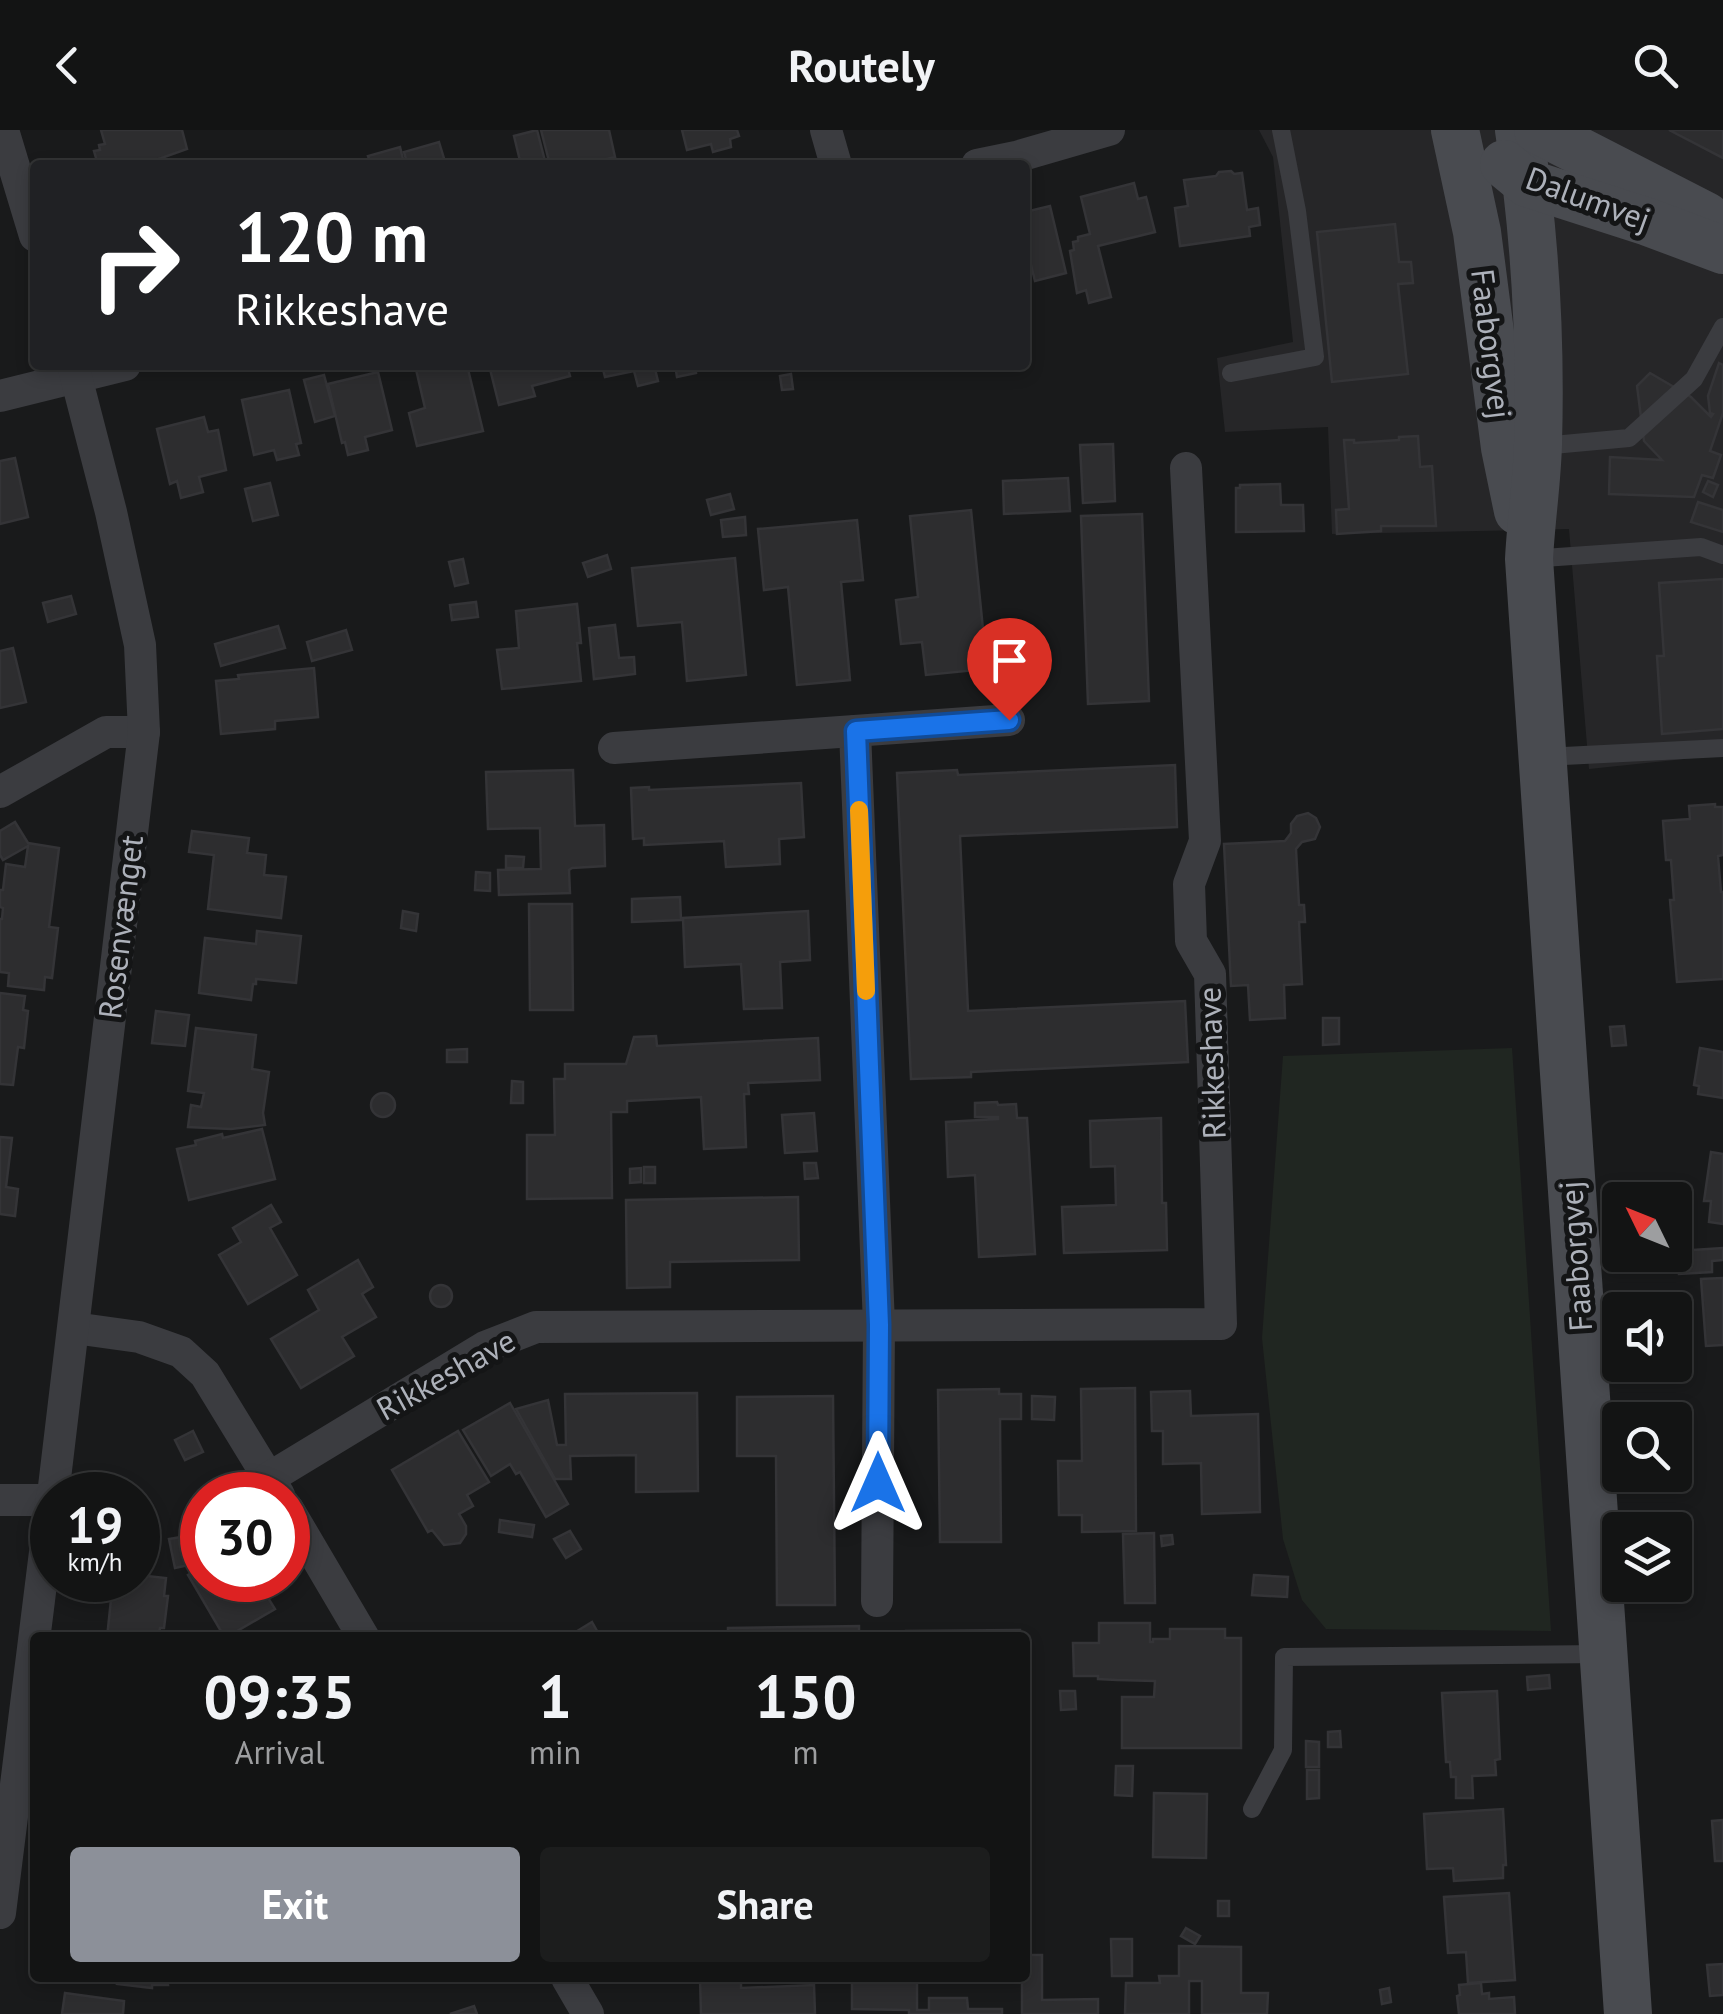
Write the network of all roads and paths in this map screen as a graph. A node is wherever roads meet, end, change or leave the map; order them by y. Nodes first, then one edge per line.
1 (4, 130) edge
2 (826, 130) edge
3 (1110, 130) edge
4 (1281, 130) edge
5 (1454, 130) edge
6 (1463, 130) edge
7 (1502, 130) edge
8 (1518, 130) edge
9 (1538, 130) edge
10 (1603, 130) edge
11 (835, 160) edge
12 (996, 160) edge
13 (1527, 183) junction
14 (1723, 198) edge
15 (30, 219) edge
16 (1723, 225) edge
17 (1723, 250) edge
18 (1723, 327) edge
19 (75, 371) edge
20 (1231, 373) dead end
21 (0, 396) edge
22 (1538, 446) junction
23 (1186, 468) dead end
24 (1723, 555) edge
25 (1528, 559) junction
26 (1009, 720) dead end
27 (856, 731) junction
28 (144, 732) junction
29 (614, 748) dead end
30 (1723, 748) edge
31 (1542, 757) junction
32 (0, 792) edge
33 (879, 1325) junction
34 (74, 1328) junction
35 (55, 1472) edge
36 (265, 1472) edge
37 (297, 1472) edge
38 (30, 1498) edge
39 (0, 1500) edge
40 (310, 1546) edge
41 (877, 1601) dead end
42 (39, 1602) edge
43 (35, 1632) edge
44 (360, 1632) edge
45 (1603, 1654) junction
46 (30, 1673) edge
47 (1252, 1810) dead end
48 (0, 1912) edge
49 (569, 1982) edge
50 (588, 2014) edge
51 (1628, 2014) edge

1 - 15 street
2 - 11 street
3 - 12 street
4 - 20 lane
5 - 25 main road, Faaborgvej
6 - 13 main road, Dalumvej
7 - 13 main road
8 - 13 main road, Faaborgvej
9 - 16 main road, Dalumvej
10 - 14 main road
13 - 17 main road, Dalumvej
13 - 22 main road, Faaborgvej
18 - 22 lane
19 - 21 street
19 - 28 street, Rosenvænget
22 - 25 main road, Faaborgvej
23 - 33 street, Rikkeshave
24 - 25 lane
25 - 31 main road, Faaborgvej
26 - 27 street
27 - 29 street
27 - 33 street
28 - 32 street
28 - 34 street, Rosenvænget
30 - 31 lane
31 - 45 main road, Faaborgvej
33 - 37 street, Rikkeshave
33 - 41 street
34 - 35 street, Rosenvænget
34 - 36 street
38 - 39 street
40 - 44 street
42 - 43 street, Rosenvænget
45 - 47 lane
45 - 51 main road, Faaborgvej
46 - 48 street, Rosenvænget
49 - 50 street

